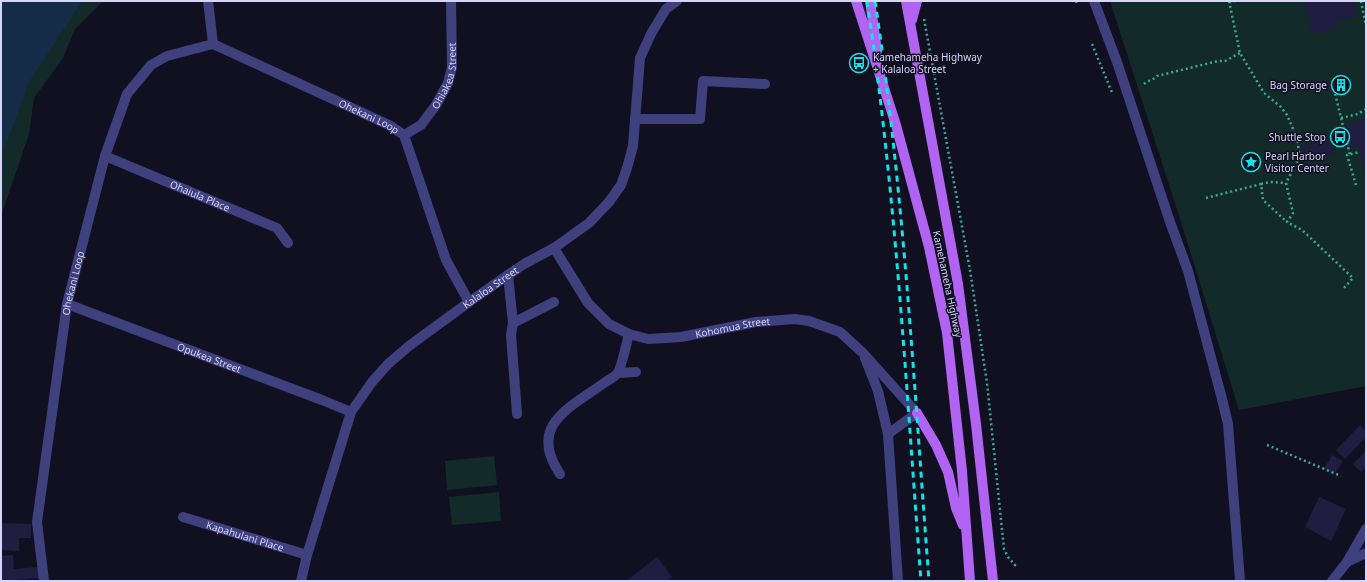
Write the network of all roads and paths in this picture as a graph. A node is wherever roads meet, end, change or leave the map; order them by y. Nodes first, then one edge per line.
1 (208, 1) edge
2 (451, 1) edge
3 (676, 1) edge
4 (870, 1) edge
5 (906, 1) edge
6 (917, 1) edge
7 (1094, 1) edge
8 (1235, 1) edge
9 (1361, 1) edge
10 (1229, 2) edge
11 (855, 4) edge
12 (911, 24) junction
13 (1366, 26) edge
14 (213, 44) junction
15 (1092, 44) dead end
16 (1240, 54) junction
17 (880, 75) junction
18 (765, 84) dead end
19 (1144, 84) dead end
20 (1334, 89) dead end
21 (1113, 95) dead end
22 (1366, 110) edge
23 (1341, 118) junction
24 (635, 119) junction
25 (404, 135) junction
26 (1360, 152) dead end
27 (1350, 155) junction
28 (105, 156) junction
29 (1286, 182) junction
30 (1261, 184) junction
31 (1356, 185) dead end
32 (1206, 198) dead end
33 (1287, 222) junction
34 (288, 244) dead end
35 (554, 248) junction
36 (508, 275) junction
37 (1343, 289) dead end
38 (468, 302) junction
39 (554, 302) dead end
40 (67, 304) junction
41 (513, 323) junction
42 (629, 334) junction
43 (863, 353) junction
44 (636, 372) dead end
45 (618, 373) junction
46 (351, 412) junction
47 (917, 413) junction
48 (517, 414) dead end
49 (888, 434) junction
50 (1267, 445) dead end
51 (560, 474) dead end
52 (1341, 476) dead end
53 (183, 517) dead end
54 (1366, 529) edge
55 (967, 534) junction
56 (1366, 545) edge
57 (1366, 553) edge
58 (306, 555) junction
59 (1347, 562) junction
60 (44, 581) edge
61 (301, 581) edge
62 (898, 581) edge
63 (970, 581) edge
64 (993, 581) edge
65 (1240, 581) edge
66 (1332, 581) edge

1 - 14 street
2 - 25 street, Ohiakea Street
3 - 24 street, Kalaloa Street
4 - 17 main road
5 - 12 main road, Kamehameha Highway
6 - 12 main road
7 - 65 street
8 - 10 path
9 - 13 path
10 - 16 path
11 - 17 main road, Kamehameha Highway
12 - 64 main road, Kamehameha Highway
14 - 25 street, Ohekani Loop
14 - 28 street, Ohekani Loop
15 - 21 path
16 - 19 path
16 - 29 path
17 - 55 main road, Kamehameha Highway
18 - 24 street
20 - 23 path
22 - 23 path
23 - 27 path
24 - 35 street, Kalaloa Street
25 - 38 street, Ohekani Loop
26 - 27 path
27 - 31 path
28 - 34 street, Ohaiula Place
28 - 40 street, Ohekani Loop
29 - 30 path
29 - 33 path
30 - 32 path
30 - 33 path
33 - 37 path
35 - 36 street, Kalaloa Street
35 - 42 street, Kohomua Street
36 - 38 street, Kalaloa Street
36 - 41 street
38 - 46 street, Kalaloa Street
39 - 41 street
40 - 46 street, Opukea Street
40 - 60 street, Ohekani Loop
41 - 48 street
42 - 43 street, Kohomua Street
42 - 45 street
43 - 47 street, Kohomua Street
43 - 49 street
44 - 45 street
45 - 51 street
46 - 58 street, Kalaloa Street
47 - 49 street
47 - 55 main road
49 - 62 street
50 - 52 path
53 - 58 street, Kapahulani Place
54 - 59 street
55 - 63 main road, Kamehameha Highway
56 - 59 street
57 - 59 street
58 - 61 street, Kalaloa Street
59 - 66 street

